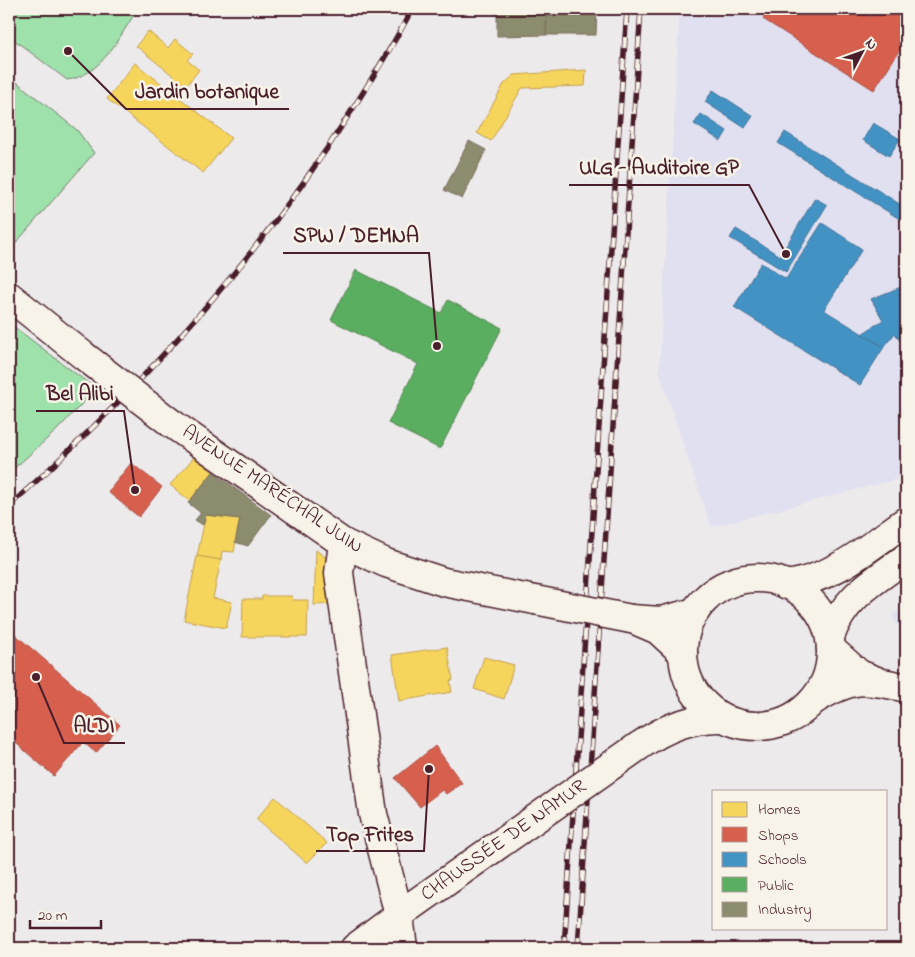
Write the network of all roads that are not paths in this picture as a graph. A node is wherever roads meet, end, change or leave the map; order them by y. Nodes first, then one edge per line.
1 (9, 296) edge
2 (906, 521) edge
3 (343, 543) junction
4 (906, 558) edge
5 (788, 585) junction
6 (695, 612) junction
7 (631, 619) junction
8 (831, 643) junction
9 (683, 653) junction
10 (878, 682) junction
11 (691, 685) junction
12 (906, 688) edge
13 (814, 700) junction
14 (723, 718) junction
15 (647, 741) junction
16 (399, 915) junction
17 (355, 948) edge
18 (404, 948) edge

1 - 3 street, AVENUE MARÉCHAL JUIN, bridge
2 - 5 street
3 - 7 street, AVENUE MARÉCHAL JUIN, bridge
3 - 16 street
4 - 8 street
5 - 6 street
5 - 8 street
6 - 7 street, AVENUE MARÉCHAL JUIN
6 - 9 street
7 - 9 street, AVENUE MARÉCHAL JUIN
8 - 10 street
8 - 13 street
9 - 11 street
10 - 12 street
10 - 13 street
11 - 14 street
11 - 15 street, CHAUSSÉE DE NAMUR
13 - 14 street
14 - 15 street, CHAUSSÉE DE NAMUR
15 - 16 street, CHAUSSÉE DE NAMUR, bridge
16 - 17 street, CHAUSSÉE DE NAMUR
16 - 18 street

